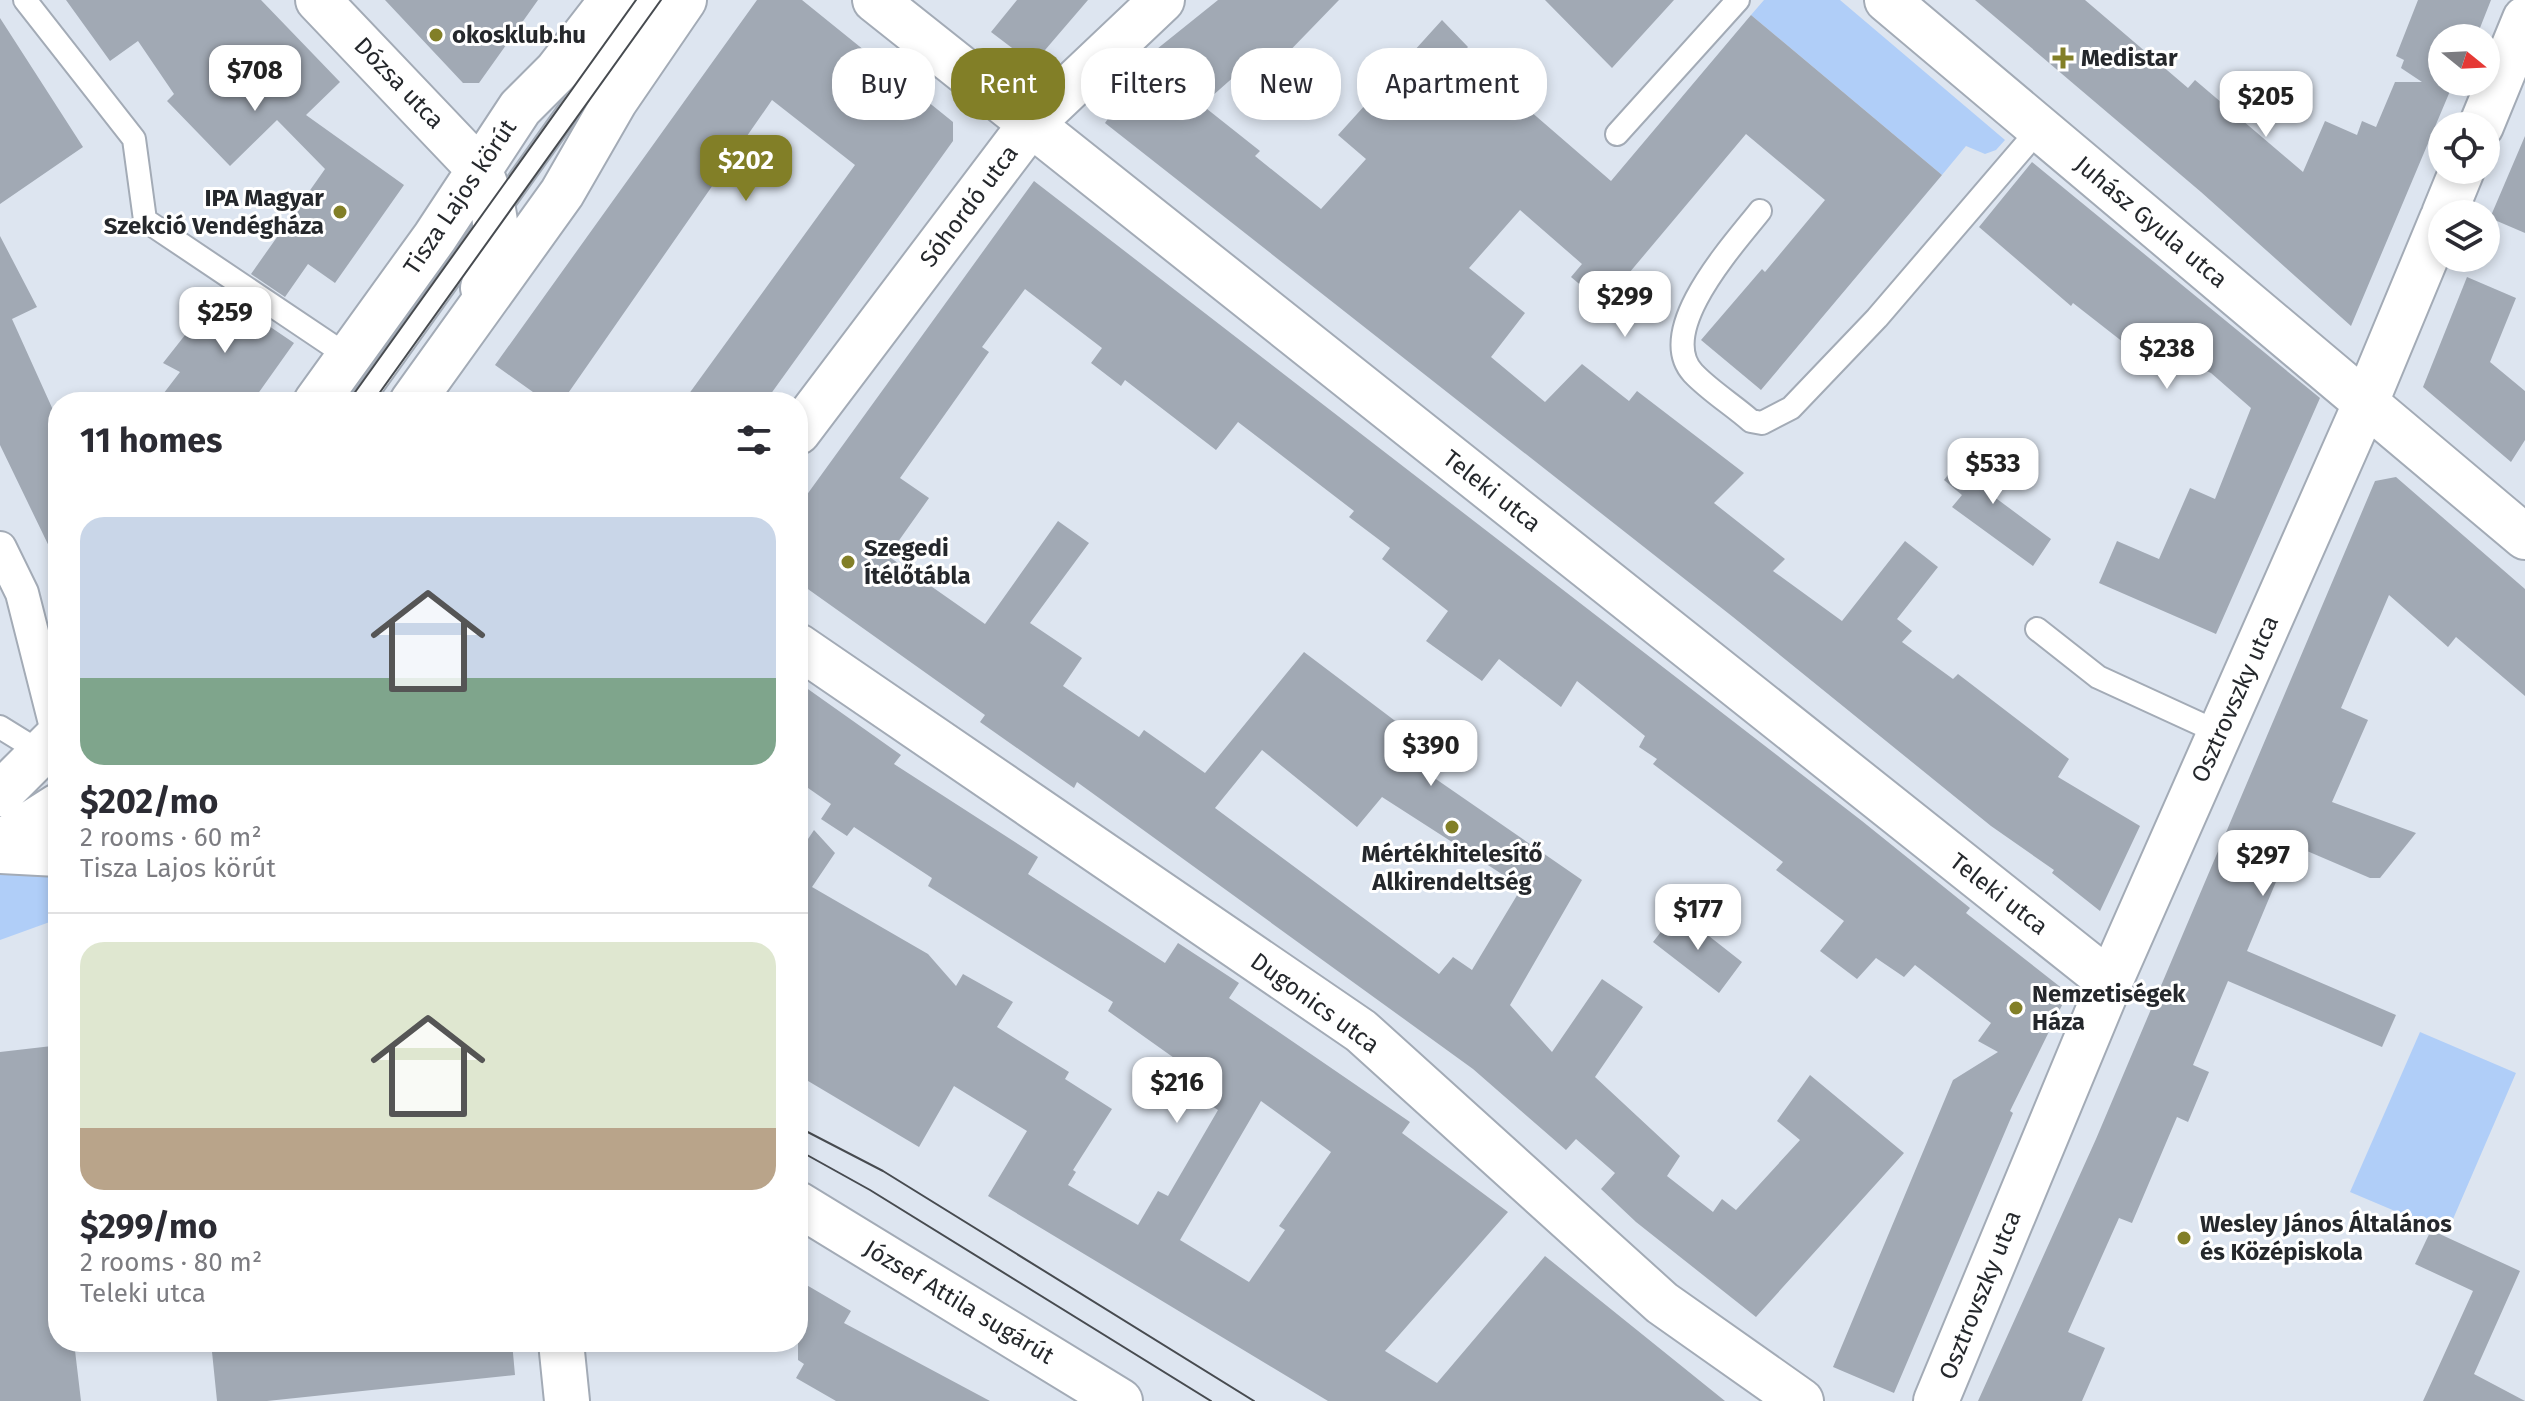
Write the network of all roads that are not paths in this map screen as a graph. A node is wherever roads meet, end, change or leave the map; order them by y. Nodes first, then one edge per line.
1 (25, 0) edge
2 (318, 0) edge
3 (612, 0) edge
4 (648, 0) edge
5 (684, 0) edge
6 (875, 0) edge
7 (1162, 0) edge
8 (1738, 0) edge
9 (1887, 0) edge
10 (2525, 19) edge
11 (2487, 112) edge
12 (1030, 125) junction
13 (2040, 128) junction
14 (1617, 134) dead end
15 (478, 168) junction
16 (1760, 211) dead end
17 (496, 217) junction
18 (2428, 253) edge
19 (477, 308) junction
20 (349, 357) junction
21 (323, 392) edge
22 (368, 392) edge
23 (419, 392) edge
24 (2366, 402) junction
25 (808, 419) edge
26 (2525, 537) edge
27 (0, 548) edge
28 (2037, 629) dead end
29 (808, 653) edge
30 (48, 717) edge
31 (0, 727) edge
32 (2220, 733) junction
33 (48, 740) edge
34 (48, 746) edge
35 (0, 794) edge
36 (48, 812) edge
37 (0, 843) edge
38 (0, 851) edge
39 (48, 853) edge
40 (2110, 982) junction
41 (808, 1210) edge
42 (562, 1352) edge
43 (567, 1401) edge
44 (1120, 1401) edge
45 (1801, 1401) edge
46 (1936, 1401) edge

1 - 20 lane
2 - 15 street, Dózsa utca
3 - 15 street, Tisza Lajos körút
4 - 17 lane, Tisza Lajos körút
5 - 19 street
6 - 12 street, Teleki utca
7 - 12 street, Sóhordó utca
8 - 14 lane
9 - 13 street, Juhász Gyula utca
10 - 11 street
12 - 25 street, Sóhordó utca
12 - 40 street, Teleki utca
13 - 16 lane
13 - 24 street, Juhász Gyula utca
15 - 17 street, Dózsa utca
15 - 20 street, Tisza Lajos körút
17 - 19 street
17 - 22 lane, Tisza Lajos körút
18 - 24 street, Osztrovszky utca
19 - 23 street
20 - 21 street, Tisza Lajos körút
24 - 26 street, Juhász Gyula utca
24 - 32 street, Osztrovszky utca
27 - 30 street
28 - 32 lane
29 - 45 street, Dugonics utca
31 - 33 lane
32 - 40 street, Osztrovszky utca
34 - 35 street
36 - 37 street
38 - 39 street
40 - 46 street, Osztrovszky utca
41 - 44 street, József Attila sugárút
42 - 43 street

